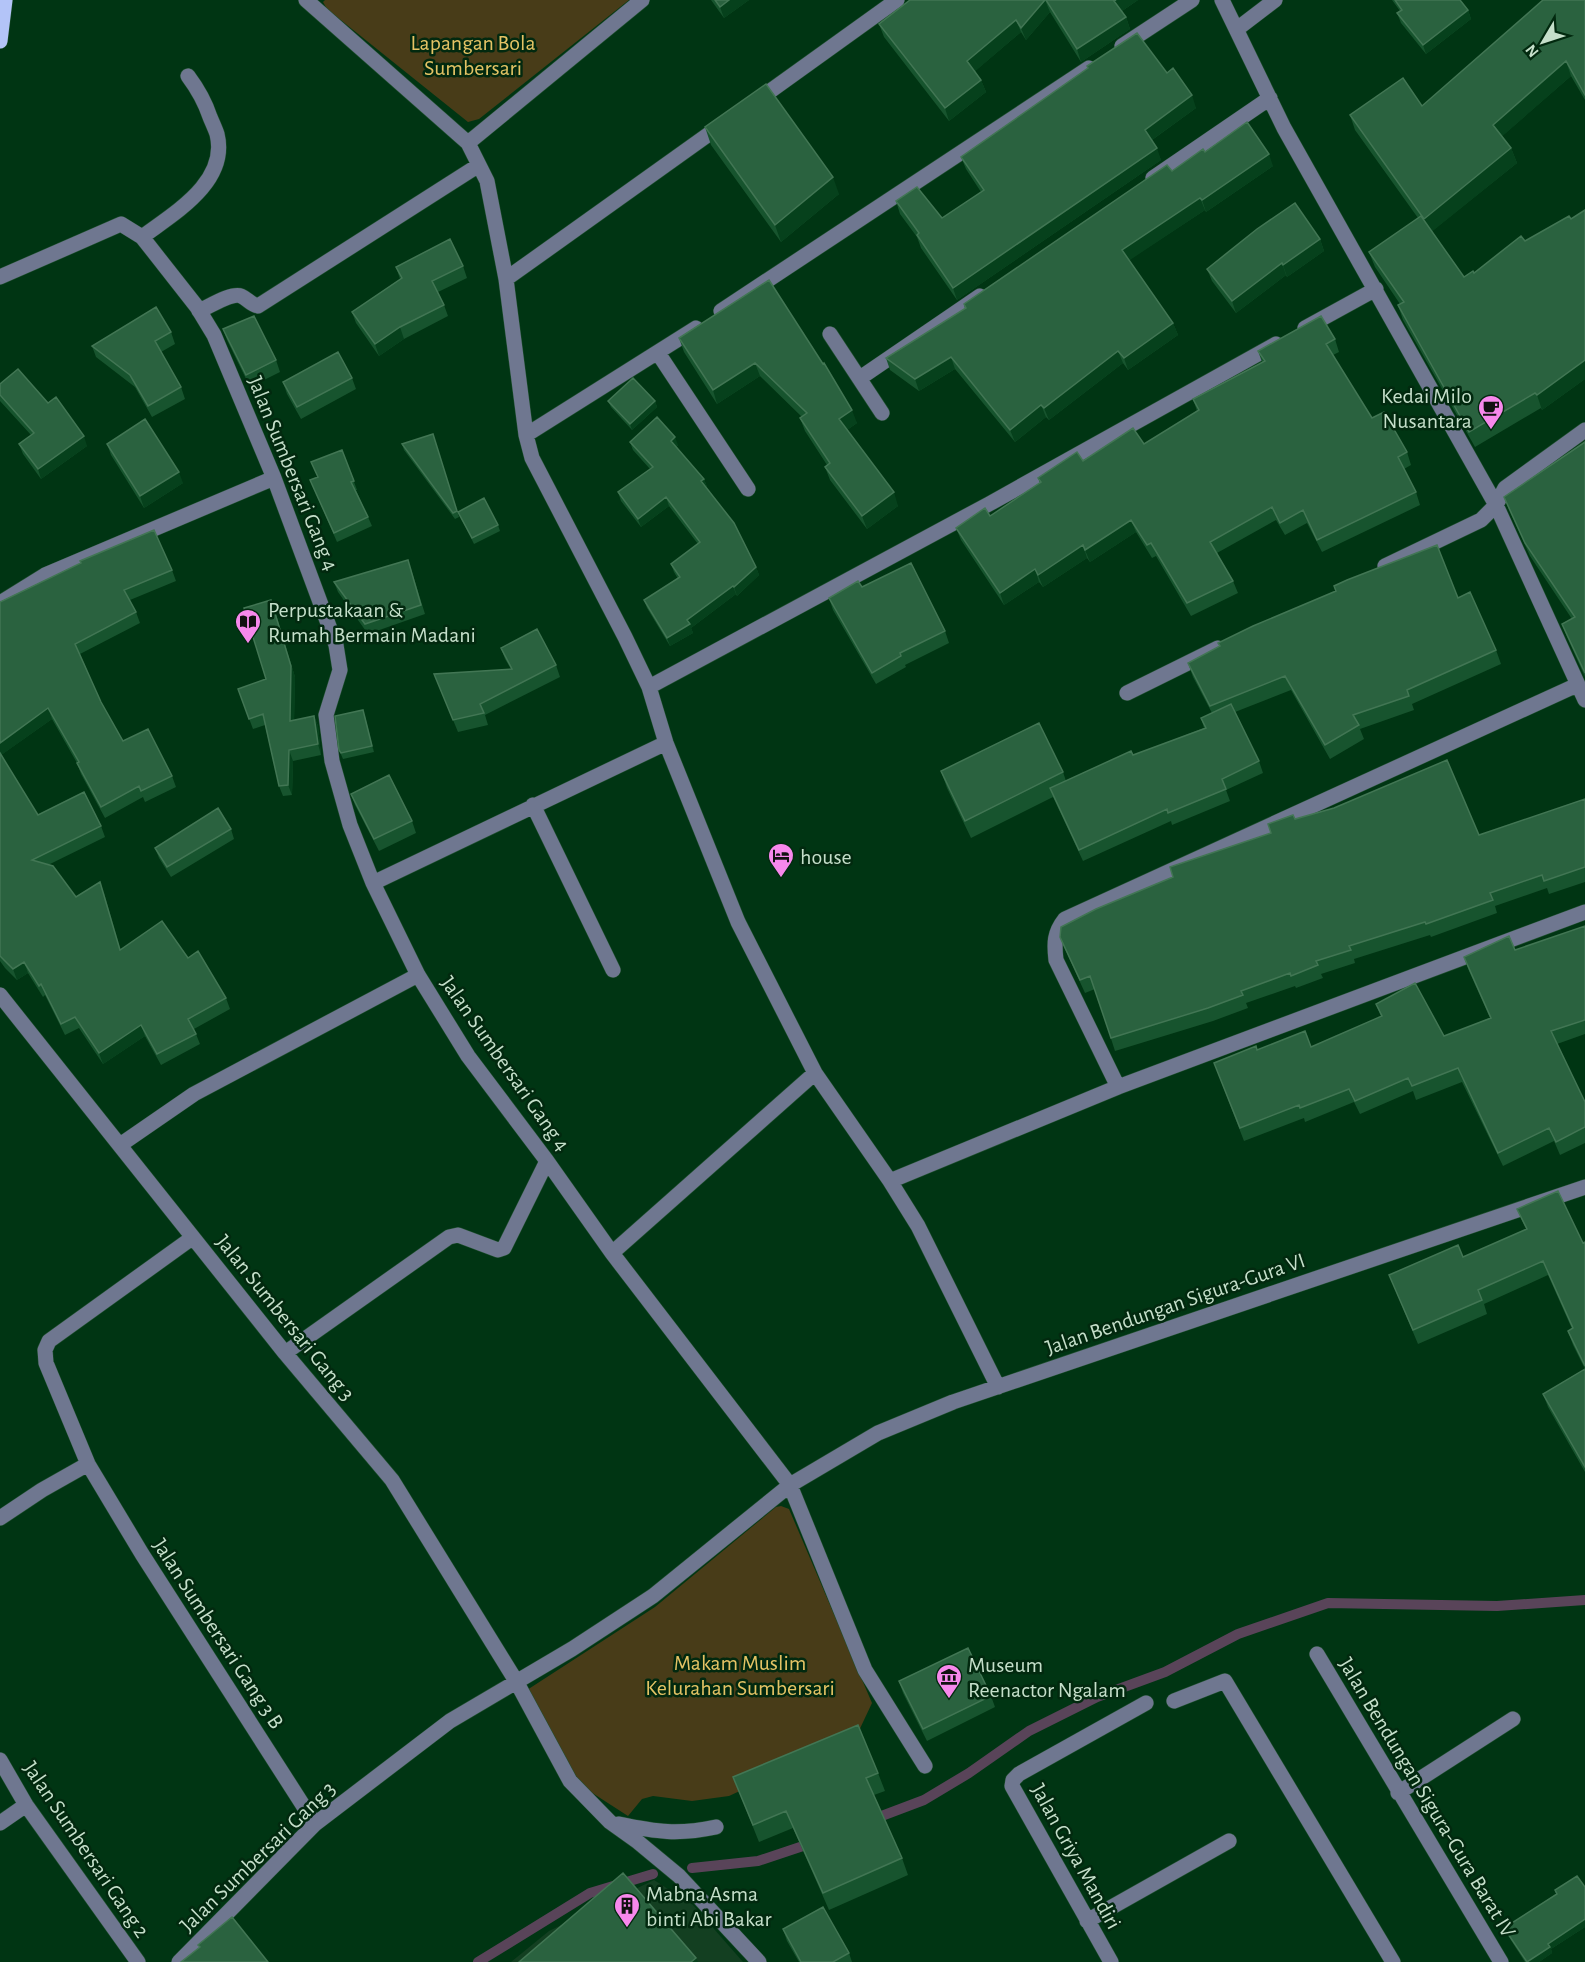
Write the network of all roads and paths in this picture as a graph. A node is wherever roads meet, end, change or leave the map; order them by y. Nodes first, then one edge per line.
1 (5, 0) edge
2 (306, 0) edge
3 (642, 0) edge
4 (897, 0) edge
5 (1192, 0) edge
6 (1222, 0) edge
7 (1275, 0) edge
8 (1237, 29) junction
9 (0, 41) edge
10 (188, 76) dead end
11 (1270, 98) junction
12 (468, 143) junction
13 (479, 165) junction
14 (1143, 185) edge
15 (142, 237) junction
16 (0, 277) edge
17 (506, 279) junction
18 (996, 285) edge
19 (1376, 289) junction
20 (199, 311) junction
21 (830, 334) dead end
22 (658, 353) junction
23 (860, 378) junction
24 (882, 413) dead end
25 (1585, 430) edge
26 (526, 435) junction
27 (274, 478) junction
28 (748, 489) dead end
29 (1496, 505) junction
30 (1374, 572) edge
31 (0, 603) edge
32 (1234, 640) edge
33 (1577, 685) junction
34 (649, 687) junction
35 (1127, 693) dead end
36 (1585, 700) edge
37 (666, 743) junction
38 (533, 805) junction
39 (373, 883) junction
40 (1585, 912) edge
41 (613, 970) dead end
42 (418, 975) junction
43 (0, 995) edge
44 (815, 1073) junction
45 (1118, 1087) junction
46 (120, 1145) junction
47 (548, 1161) junction
48 (890, 1181) junction
49 (1585, 1187) edge
50 (192, 1238) junction
51 (612, 1253) junction
52 (285, 1353) junction
53 (999, 1387) junction
54 (88, 1464) junction
55 (790, 1485) junction
56 (0, 1518) edge
57 (1317, 1654) dead end
58 (516, 1682) junction
59 (1174, 1701) dead end
60 (1146, 1703) dead end
61 (1513, 1719) dead end
62 (0, 1760) edge
63 (925, 1766) dead end
64 (1398, 1793) junction
65 (26, 1805) junction
66 (610, 1822) junction
67 (0, 1823) edge
68 (315, 1824) junction
69 (716, 1827) dead end
70 (1229, 1840) dead end
71 (1087, 1921) junction
72 (138, 1962) edge
73 (179, 1962) edge
74 (759, 1962) edge
75 (1111, 1962) edge
76 (1393, 1962) edge
77 (1501, 1962) edge

1 - 9 main road
2 - 12 street
3 - 12 street
4 - 17 street
5 - 22 street
6 - 8 street
7 - 8 street
8 - 11 street
10 - 15 street
11 - 14 street
11 - 19 street
12 - 13 street
13 - 17 street
13 - 20 street
15 - 16 street, Jalan Sumbersari Gang 4
15 - 20 street, Jalan Sumbersari Gang 4
17 - 26 street
18 - 23 street
19 - 29 street
19 - 34 street
20 - 27 street, Jalan Sumbersari Gang 4
21 - 23 street
22 - 26 street
22 - 28 street
23 - 24 street
25 - 29 street
26 - 34 street
27 - 31 street
27 - 39 street, Jalan Sumbersari Gang 4
29 - 30 street
29 - 33 street
32 - 35 street
33 - 36 street
33 - 45 street
34 - 37 street
37 - 38 street
37 - 44 street
38 - 39 street
38 - 41 street
39 - 42 street, Jalan Sumbersari Gang 4
40 - 45 street
42 - 46 street
42 - 47 street, Jalan Sumbersari Gang 4
43 - 46 street, Jalan Sumbersari Gang 3
44 - 48 street
44 - 51 street
45 - 48 street
46 - 50 street, Jalan Sumbersari Gang 3
47 - 51 street, Jalan Sumbersari Gang 4
47 - 52 street
48 - 53 street
49 - 53 street, Jalan Bendungan Sigura-Gura VI
50 - 52 street, Jalan Sumbersari Gang 3
50 - 54 street, Jalan Sumbersari Gang 3 B
51 - 55 street, Jalan Sumbersari Gang 4
52 - 58 street, Jalan Sumbersari Gang 3
53 - 55 street, Jalan Bendungan Sigura-Gura VI
54 - 56 street
54 - 68 street, Jalan Sumbersari Gang 3 B
55 - 58 street, Jalan Bendungan Sigura-Gura VI
55 - 63 street, Jalan Sumbersari Gang 4
57 - 64 street, Jalan Bendungan Sigura-Gura Barat IV
58 - 66 street, Jalan Sumbersari Gang 3
58 - 68 street, Jalan Sumbersari Gang 3
59 - 76 street
60 - 71 street, Jalan Griya Mandiri
61 - 64 street
62 - 65 street, Jalan Sumbersari Gang 2
64 - 77 street, Jalan Bendungan Sigura-Gura Barat IV
65 - 67 street
65 - 72 street, Jalan Sumbersari Gang 2
66 - 69 street
66 - 74 street, Jalan Sumbersari Gang 3
68 - 73 street, Jalan Sumbersari Gang 3
70 - 71 street
71 - 75 street, Jalan Griya Mandiri

